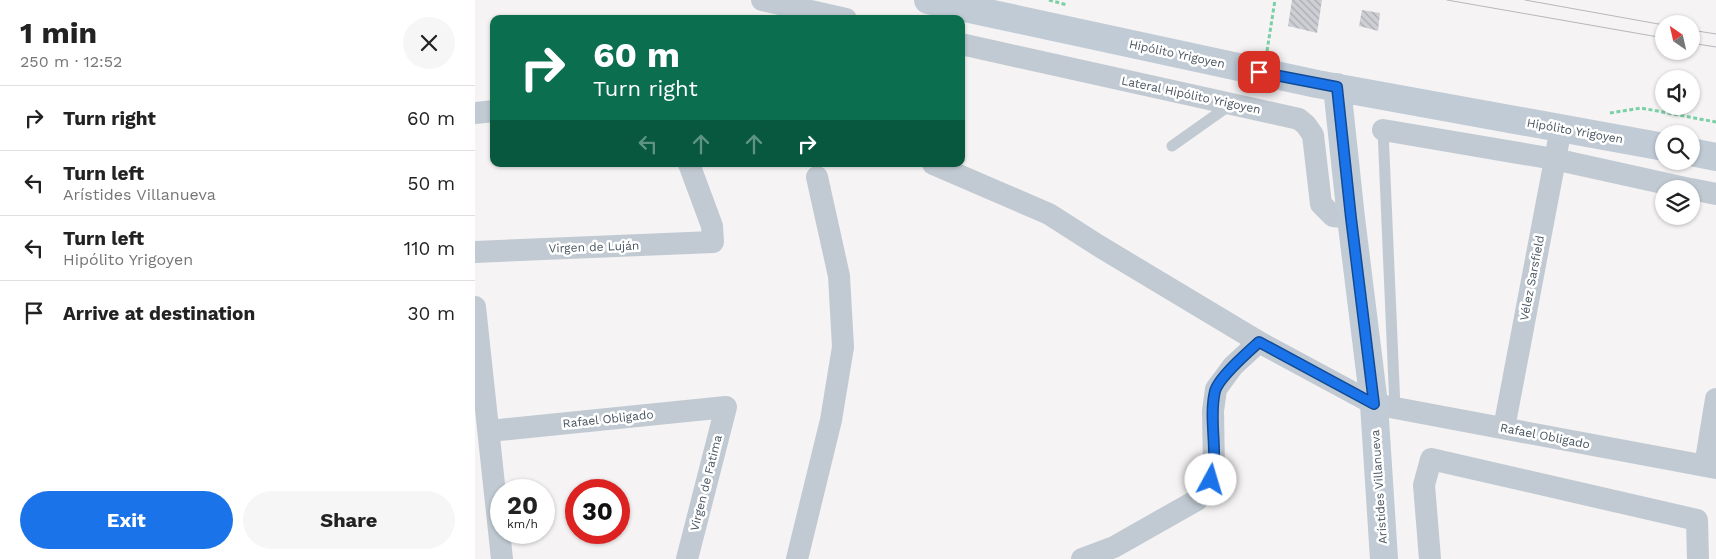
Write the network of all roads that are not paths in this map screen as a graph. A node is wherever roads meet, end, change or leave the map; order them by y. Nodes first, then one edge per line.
1 (762, 0) edge
2 (844, 0) edge
3 (928, 0) edge
4 (829, 15) edge
5 (853, 15) edge
6 (965, 45) edge
7 (1337, 87) junction
8 (1232, 104) junction
9 (490, 111) edge
10 (475, 113) edge
11 (1561, 128) junction
12 (1383, 130) joint
13 (1655, 145) edge
14 (1172, 146) dead end
15 (1700, 154) edge
16 (1716, 157) edge
17 (1554, 159) junction
18 (690, 167) edge
19 (940, 167) edge
20 (817, 177) dead end
21 (1655, 181) edge
22 (1700, 191) edge
23 (1716, 194) edge
24 (1351, 218) junction
25 (475, 252) edge
26 (475, 307) edge
27 (1259, 342) junction
28 (1716, 399) edge
29 (1384, 406) junction
30 (726, 407) joint
31 (1504, 428) junction
32 (489, 431) junction
33 (1711, 467) edge
34 (501, 559) edge
35 (687, 559) edge
36 (797, 559) edge
37 (1082, 559) edge
38 (1384, 559) edge
39 (1430, 559) edge
40 (1698, 559) edge

1 - 4 street
2 - 5 street
3 - 7 main road, Hipólito Yrigoyen
6 - 8 street, Lateral Hipólito Yrigoyen
7 - 11 main road, Hipólito Yrigoyen
7 - 24 main road, Arístides Villanueva
8 - 14 lane
8 - 24 street, Lateral Hipólito Yrigoyen
9 - 10 street
11 - 13 main road, Hipólito Yrigoyen
11 - 17 street, Vélez Sarsfield
12 - 17 street
12 - 29 lane
15 - 16 main road
17 - 21 street
17 - 31 street, Vélez Sarsfield
18 - 25 street, Virgen de Luján
19 - 27 street, Rafael Obligado
20 - 36 street
22 - 23 street
24 - 29 main road, Arístides Villanueva
26 - 32 street
27 - 29 street, Rafael Obligado
27 - 37 street
28 - 33 street
29 - 31 street, Rafael Obligado
29 - 38 main road, Arístides Villanueva
30 - 32 street, Rafael Obligado
30 - 35 street, Virgen de Fatima
31 - 33 street, Rafael Obligado
32 - 34 street
39 - 40 street

